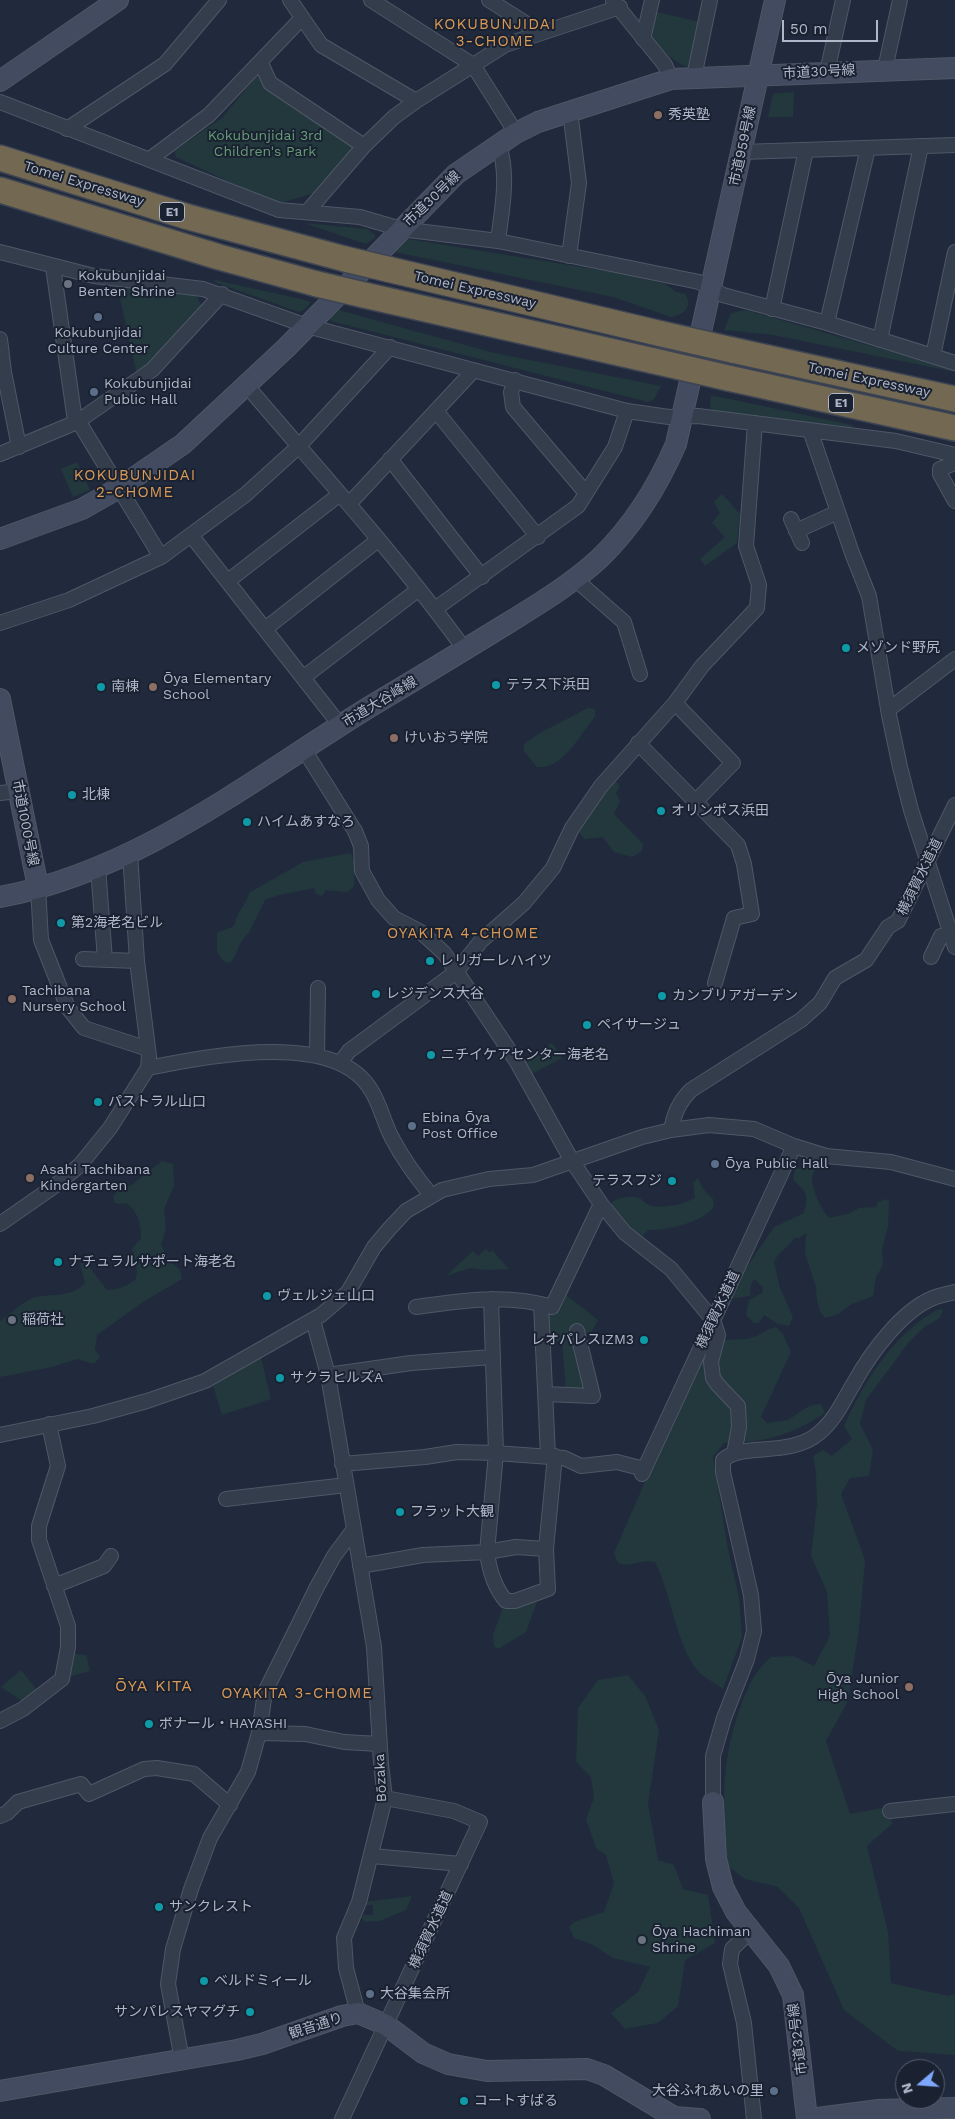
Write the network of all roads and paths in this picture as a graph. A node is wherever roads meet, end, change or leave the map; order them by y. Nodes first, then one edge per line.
1 (118, 0) edge
2 (219, 0) edge
3 (290, 0) edge
4 (371, 0) edge
5 (489, 0) edge
6 (652, 0) edge
7 (710, 0) edge
8 (775, 0) edge
9 (843, 0) edge
10 (900, 0) edge
11 (616, 4) edge
12 (302, 18) junction
13 (542, 33) junction
14 (643, 39) junction
15 (261, 63) junction
16 (472, 65) junction
17 (955, 68) edge
18 (885, 69) junction
19 (827, 72) junction
20 (758, 76) junction
21 (694, 78) junction
22 (672, 79) junction
23 (0, 81) edge
24 (416, 101) junction
25 (0, 102) edge
26 (570, 111) junction
27 (67, 129) junction
28 (516, 133) junction
29 (499, 145) junction
30 (955, 145) edge
31 (364, 146) junction
32 (921, 146) junction
33 (868, 148) junction
34 (806, 150) junction
35 (741, 152) junction
36 (0, 158) edge
37 (150, 159) junction
38 (0, 190) edge
39 (307, 212) junction
40 (401, 228) junction
41 (498, 241) junction
42 (0, 252) edge
43 (955, 252) edge
44 (569, 256) junction
45 (53, 267) junction
46 (710, 291) junction
47 (222, 294) junction
48 (772, 309) junction
49 (827, 323) junction
50 (307, 326) junction
51 (0, 339) edge
52 (880, 340) junction
53 (390, 347) junction
54 (933, 356) junction
55 (955, 363) edge
56 (473, 371) junction
57 (515, 380) junction
58 (247, 386) junction
59 (955, 399) edge
60 (436, 411) junction
61 (627, 411) junction
62 (683, 416) junction
63 (77, 422) junction
64 (755, 423) junction
65 (955, 428) edge
66 (810, 430) junction
67 (19, 447) junction
68 (298, 447) junction
69 (0, 454) edge
70 (955, 455) edge
71 (390, 459) junction
72 (955, 462) edge
73 (119, 488) junction
74 (586, 493) junction
75 (340, 494) junction
76 (955, 501) edge
77 (349, 504) junction
78 (838, 512) junction
79 (796, 531) dead end
80 (191, 535) junction
81 (538, 537) junction
82 (0, 539) edge
83 (378, 540) junction
84 (162, 557) junction
85 (482, 577) junction
86 (575, 579) junction
87 (228, 581) junction
88 (419, 590) junction
89 (435, 609) junction
90 (0, 623) edge
91 (265, 629) junction
92 (465, 650) junction
93 (955, 659) edge
94 (640, 674) dead end
95 (304, 678) junction
96 (675, 703) junction
97 (1, 705) edge
98 (888, 710) junction
99 (340, 725) junction
100 (638, 743) junction
101 (303, 748) junction
102 (9, 792) edge
103 (695, 802) junction
104 (955, 805) edge
105 (950, 826) edge
106 (130, 854) junction
107 (927, 860) junction
108 (98, 867) junction
109 (38, 887) junction
110 (0, 897) edge
111 (952, 932) edge
112 (955, 947) edge
113 (931, 957) dead end
114 (82, 959) dead end
115 (105, 960) junction
116 (137, 961) junction
117 (456, 972) junction
118 (715, 983) dead end
119 (318, 988) dead end
120 (148, 1049) junction
121 (317, 1055) junction
122 (341, 1062) junction
123 (148, 1068) junction
124 (672, 1130) junction
125 (794, 1146) junction
126 (572, 1161) junction
127 (955, 1179) edge
128 (431, 1195) junction
129 (601, 1204) junction
130 (0, 1224) edge
131 (955, 1292) edge
132 (490, 1299) junction
133 (542, 1304) junction
134 (416, 1307) dead end
135 (313, 1320) junction
136 (713, 1320) junction
137 (577, 1331) dead end
138 (492, 1357) junction
139 (328, 1375) junction
140 (545, 1394) junction
141 (50, 1424) junction
142 (0, 1434) edge
143 (496, 1452) junction
144 (734, 1454) junction
145 (551, 1456) junction
146 (342, 1464) junction
147 (346, 1485) junction
148 (226, 1499) dead end
149 (354, 1529) junction
150 (546, 1548) junction
151 (487, 1552) junction
152 (111, 1556) dead end
153 (360, 1566) junction
154 (54, 1586) junction
155 (0, 1721) edge
156 (259, 1733) junction
157 (379, 1744) junction
158 (385, 1798) junction
159 (713, 1802) joint
160 (955, 1804) edge
161 (230, 1805) junction
162 (890, 1811) dead end
163 (0, 1816) edge
164 (372, 1856) junction
165 (461, 1864) junction
166 (750, 1931) junction
167 (358, 2013) junction
168 (386, 2025) junction
169 (182, 2060) junction
170 (0, 2092) edge
171 (955, 2108) edge
172 (674, 2117) junction
173 (342, 2119) edge
174 (651, 2119) edge
175 (700, 2119) edge
176 (754, 2119) edge
177 (809, 2119) edge

1 - 23 street
2 - 27 street
3 - 12 street
4 - 16 street
5 - 13 street
6 - 14 street
7 - 21 street
8 - 20 street, 市道959号線
9 - 19 street
10 - 18 street
11 - 13 street
11 - 14 street
12 - 15 street
12 - 24 street
13 - 16 street
14 - 22 street
15 - 31 street
15 - 37 street
16 - 24 street
16 - 28 street
17 - 18 street, 市道30号線
18 - 19 street, 市道30号線
19 - 20 street, 市道30号線
20 - 21 street, 市道30号線
20 - 35 street, 市道959号線
21 - 22 street, 市道30号線
22 - 26 street, 市道30号線
24 - 31 street
25 - 27 street
26 - 28 street, 市道30号線
26 - 44 street
27 - 37 street
28 - 29 street, 市道30号線
29 - 40 street, 市道30号線
29 - 41 street
30 - 32 street
31 - 39 street
32 - 33 street
32 - 52 street
33 - 34 street
33 - 49 street
34 - 35 street
34 - 48 street
35 - 46 street, 市道959号線
36 - 59 highway, Tomei Expressway / E1, bridge
37 - 39 street
38 - 65 highway, Tomei Expressway / E1, bridge
39 - 40 street
40 - 41 street
40 - 50 street, 市道30号線
41 - 44 street
42 - 45 street
43 - 54 street
44 - 46 street
45 - 47 street
45 - 63 street
46 - 48 street
46 - 62 street, 市道959号線
47 - 50 street
47 - 63 street
48 - 49 street
49 - 52 street
50 - 53 street
50 - 58 street, 市道30号線
51 - 67 street
52 - 54 street
53 - 56 street
53 - 68 street
54 - 55 street
56 - 57 street
56 - 60 street
57 - 61 street
57 - 74 street
58 - 68 street
58 - 73 street, 市道30号線
60 - 71 street
60 - 81 street
61 - 62 street
61 - 74 street
62 - 64 street
62 - 86 street, 市道大谷峰線
63 - 67 street
63 - 73 street
64 - 66 street
64 - 96 street
66 - 70 street
66 - 78 street
67 - 69 street
68 - 75 street
68 - 80 street
71 - 77 street
71 - 85 street
72 - 76 street
73 - 82 street, 市道30号線
73 - 84 street
74 - 81 street
75 - 77 street
75 - 87 street
77 - 83 street
78 - 79 street
78 - 98 street
80 - 84 street
80 - 87 street
81 - 85 street
83 - 88 street
83 - 91 street
84 - 90 street
85 - 89 street
86 - 92 street, 市道大谷峰線
86 - 94 street
87 - 91 street
88 - 89 street
88 - 95 street
89 - 92 street
91 - 95 street
92 - 99 street, 市道大谷峰線
93 - 98 street
95 - 99 street
96 - 100 street
96 - 103 street
97 - 102 street, 市道1000号線
98 - 107 street
99 - 101 street, 市道大谷峰線
100 - 103 street
100 - 117 street
101 - 106 street, 市道大谷峰線
101 - 117 street
102 - 109 street, 市道1000号線
103 - 118 street
104 - 105 street, 横須賀水道道
105 - 107 street, 横須賀水道道
106 - 108 street, 市道大谷峰線
106 - 116 street
107 - 111 street
107 - 124 street, 横須賀水道道
108 - 109 street, 市道大谷峰線
108 - 115 street
109 - 110 street, 市道大谷峰線
109 - 120 street
111 - 112 street
111 - 113 street
114 - 115 street
115 - 116 street
116 - 120 street
117 - 122 street
117 - 126 street
119 - 121 street
120 - 123 street
121 - 122 street
121 - 123 street
122 - 128 street
123 - 130 street
124 - 125 street
124 - 126 street
125 - 127 street
125 - 136 street, 横須賀水道道
126 - 128 street
126 - 129 street
128 - 135 street
129 - 133 street
129 - 136 street
131 - 144 street
132 - 133 street
132 - 134 street
132 - 138 street
133 - 140 street
135 - 139 street, Bōzaka
135 - 141 street
136 - 144 street
136 - 145 street, 横須賀水道道
137 - 140 street
138 - 139 street
138 - 143 street
139 - 146 street, Bōzaka
140 - 145 street
141 - 142 street
141 - 154 street
143 - 145 street
143 - 146 street
143 - 151 street
144 - 159 street
145 - 150 street
146 - 147 street, Bōzaka
147 - 148 street
147 - 149 street, Bōzaka
149 - 153 street, Bōzaka
149 - 156 street
150 - 151 street
150 - 151 street
151 - 153 street
152 - 154 street
153 - 157 street, Bōzaka
154 - 155 street
156 - 157 street
156 - 161 street
157 - 158 street, Bōzaka
158 - 164 street, Bōzaka
158 - 165 street, 横須賀水道道
159 - 166 street, 市道32号線
160 - 162 street
161 - 163 street
161 - 169 street
164 - 165 street
164 - 167 street, Bōzaka
165 - 168 street, 横須賀水道道
166 - 176 street
166 - 177 street, 市道32号線
167 - 168 street, 観音通り
167 - 169 street, 観音通り
168 - 172 street, 観音通り
168 - 173 street, 横須賀水道道
169 - 170 street, 観音通り
171 - 177 street
172 - 174 street
172 - 175 street, 観音通り

